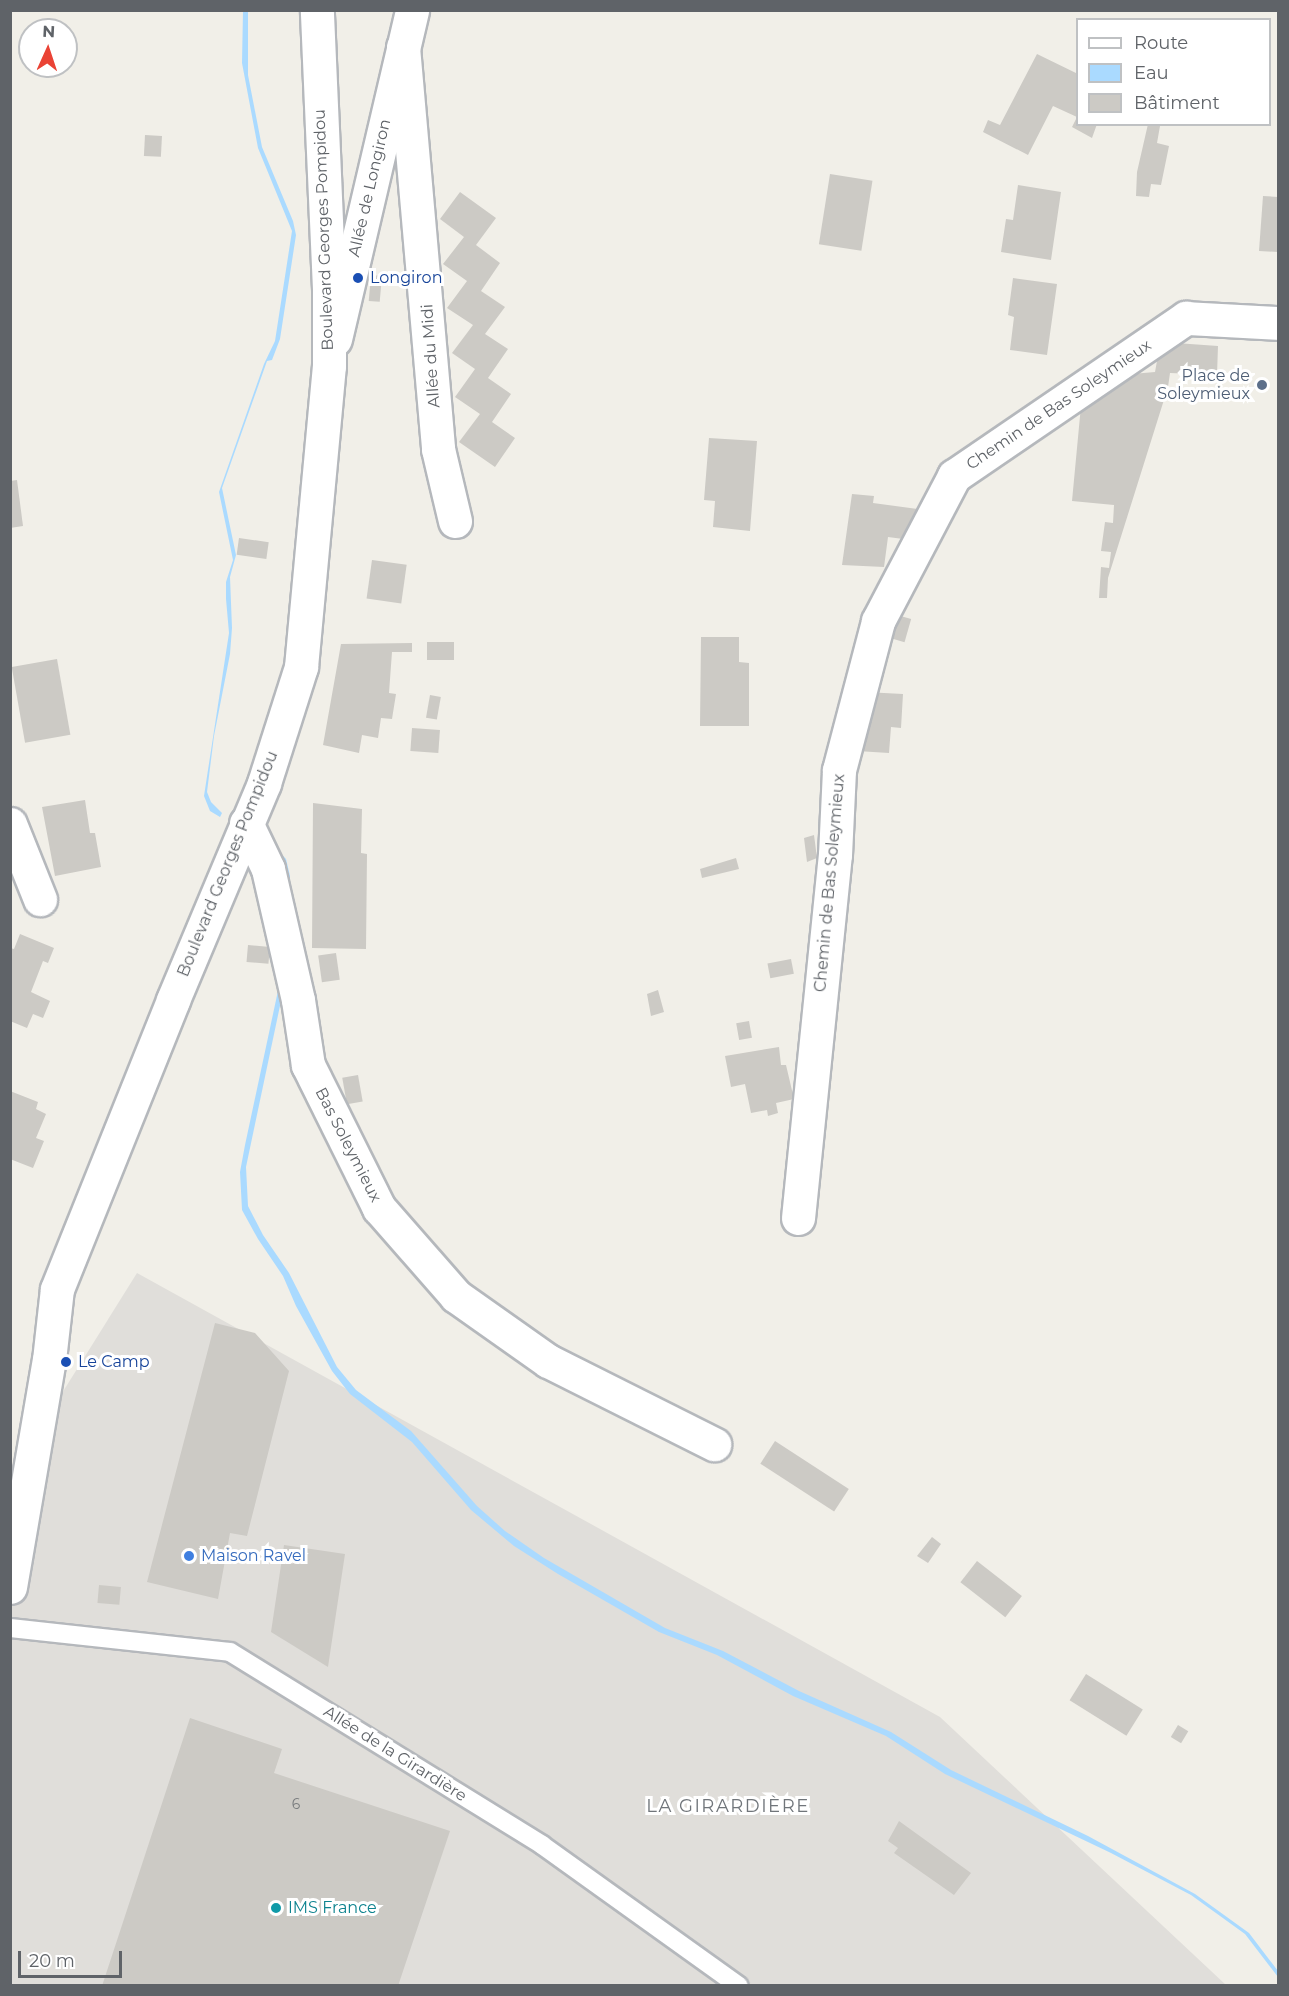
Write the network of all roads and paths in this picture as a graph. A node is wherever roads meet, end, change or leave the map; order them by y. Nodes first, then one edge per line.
1 (317, 10) edge
2 (412, 10) edge
3 (403, 47) junction
4 (1278, 323) edge
5 (329, 366) junction
6 (455, 521) dead end
7 (246, 823) junction
8 (10, 824) edge
9 (40, 899) dead end
10 (798, 1218) dead end
11 (714, 1444) dead end
12 (10, 1587) edge
13 (10, 1628) edge
14 (739, 1986) edge

1 - 5 street, Boulevard Georges Pompidou
2 - 3 street, Allée de Longiron
3 - 5 street, Allée de Longiron
3 - 6 street, Allée du Midi
4 - 10 street, Chemin de Bas Soleymieux
5 - 7 street, Boulevard Georges Pompidou
7 - 11 street, Bas Soleymieux
7 - 12 street, Boulevard Georges Pompidou
8 - 9 street
13 - 14 lane, Allée de la Girardière

